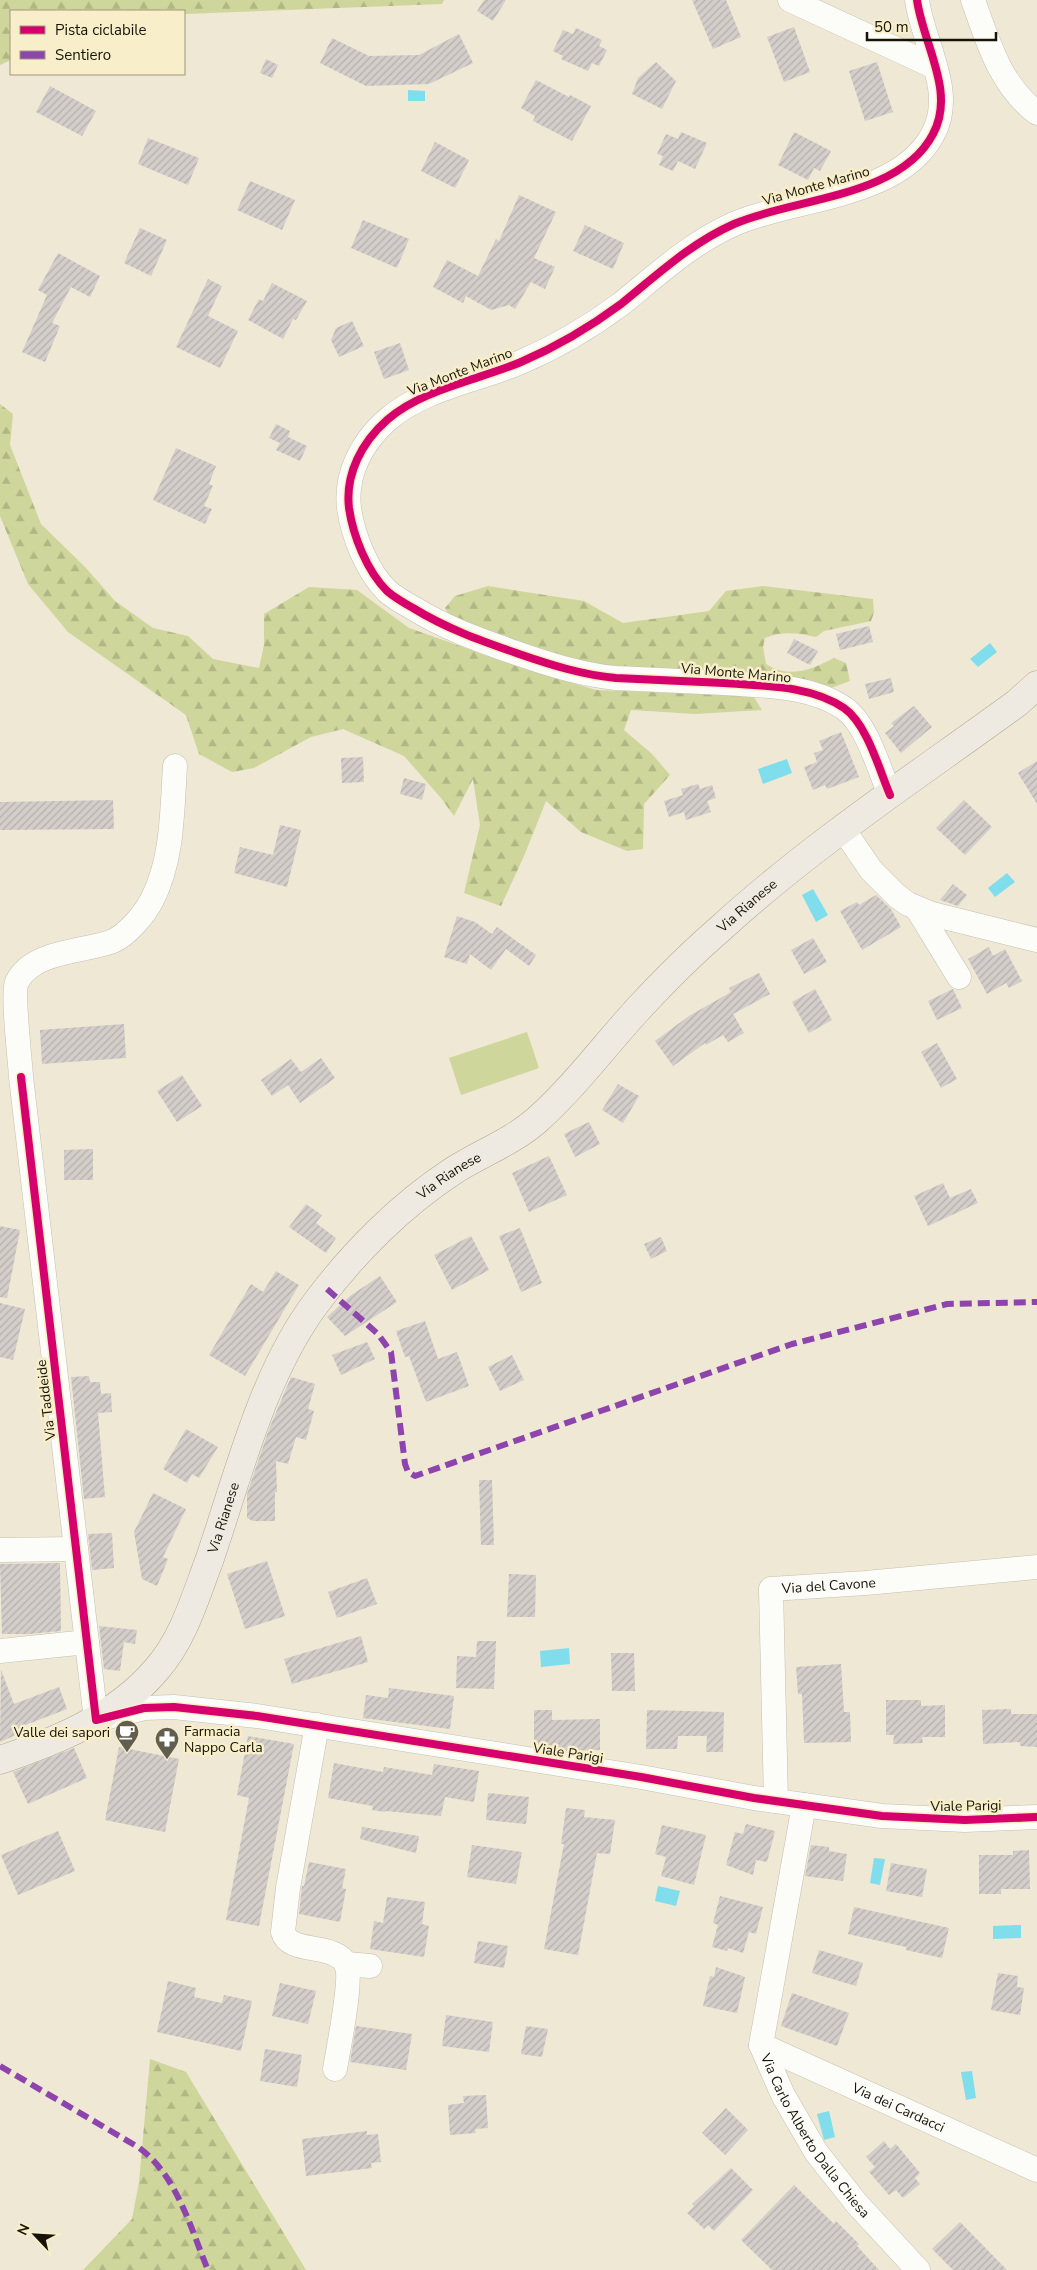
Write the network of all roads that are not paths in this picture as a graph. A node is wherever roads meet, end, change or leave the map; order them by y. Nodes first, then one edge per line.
1 (790, 0) edge
2 (918, 0) edge
3 (973, 0) edge
4 (935, 67) junction
5 (1037, 112) edge
6 (1037, 685) edge
7 (175, 766) dead end
8 (890, 795) junction
9 (843, 829) junction
10 (918, 910) junction
11 (1037, 940) edge
12 (959, 977) dead end
13 (76, 1549) junction
14 (0, 1550) edge
15 (1037, 1567) edge
16 (87, 1642) junction
17 (0, 1651) edge
18 (96, 1720) junction
19 (317, 1725) junction
20 (0, 1760) edge
21 (776, 1801) junction
22 (804, 1805) junction
23 (1037, 1817) edge
24 (346, 1964) junction
25 (370, 1966) dead end
26 (761, 2044) junction
27 (335, 2069) dead end
28 (1037, 2170) edge
29 (918, 2270) edge

1 - 4 street
2 - 4 street, Via Monte Marino
3 - 5 street
4 - 8 street, Via Monte Marino
6 - 8 main road, Via Rianese
7 - 13 street, Via Taddeide
8 - 9 main road, Via Rianese
9 - 10 street
9 - 18 main road, Via Rianese
10 - 11 street
10 - 12 street
13 - 14 street
13 - 16 street, Via Taddeide
15 - 21 street, Via del Cavone
16 - 17 street
16 - 18 street, Via Taddeide
18 - 19 street, Viale Parigi
18 - 20 main road, Via Rianese
19 - 21 street, Viale Parigi
19 - 24 street
21 - 22 street, Viale Parigi
22 - 23 street, Viale Parigi
22 - 26 street, Via Carlo Alberto Dalla Chiesa
24 - 25 street
24 - 27 street
26 - 28 street, Via dei Cardacci
26 - 29 street, Via Carlo Alberto Dalla Chiesa

